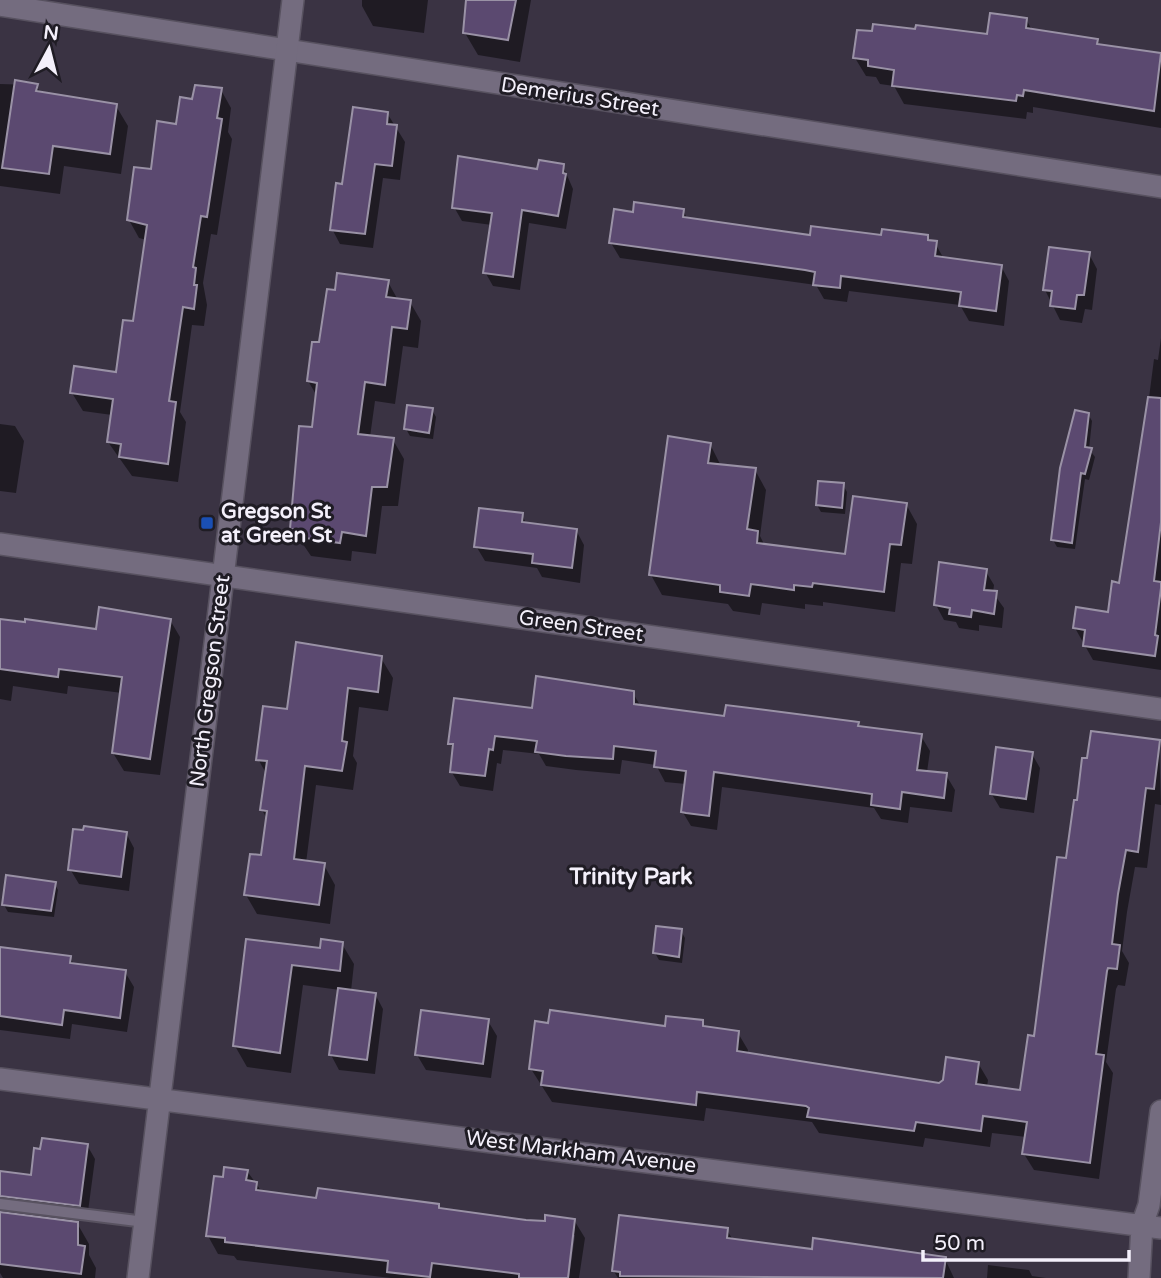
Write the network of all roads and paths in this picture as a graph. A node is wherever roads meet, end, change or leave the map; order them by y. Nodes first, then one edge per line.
1 (293, 0) edge
2 (0, 5) edge
3 (287, 51) junction
4 (1161, 187) edge
5 (0, 544) edge
6 (223, 577) junction
7 (1161, 709) edge
8 (0, 1079) edge
9 (160, 1102) junction
10 (1161, 1111) edge
11 (0, 1205) edge
12 (145, 1222) junction
13 (1151, 1226) edge
14 (138, 1278) edge
15 (1139, 1278) edge

1 - 3 street, North Gregson Street
2 - 3 street, Demerius Street
3 - 4 street, Demerius Street
3 - 6 street, North Gregson Street
5 - 6 street, Green Street
6 - 7 street, Green Street
6 - 9 street, North Gregson Street
8 - 9 street, West Markham Avenue
9 - 12 street, North Gregson Street
9 - 13 street, West Markham Avenue
10 - 13 street
11 - 12 lane
12 - 14 street, North Gregson Street
13 - 15 street

